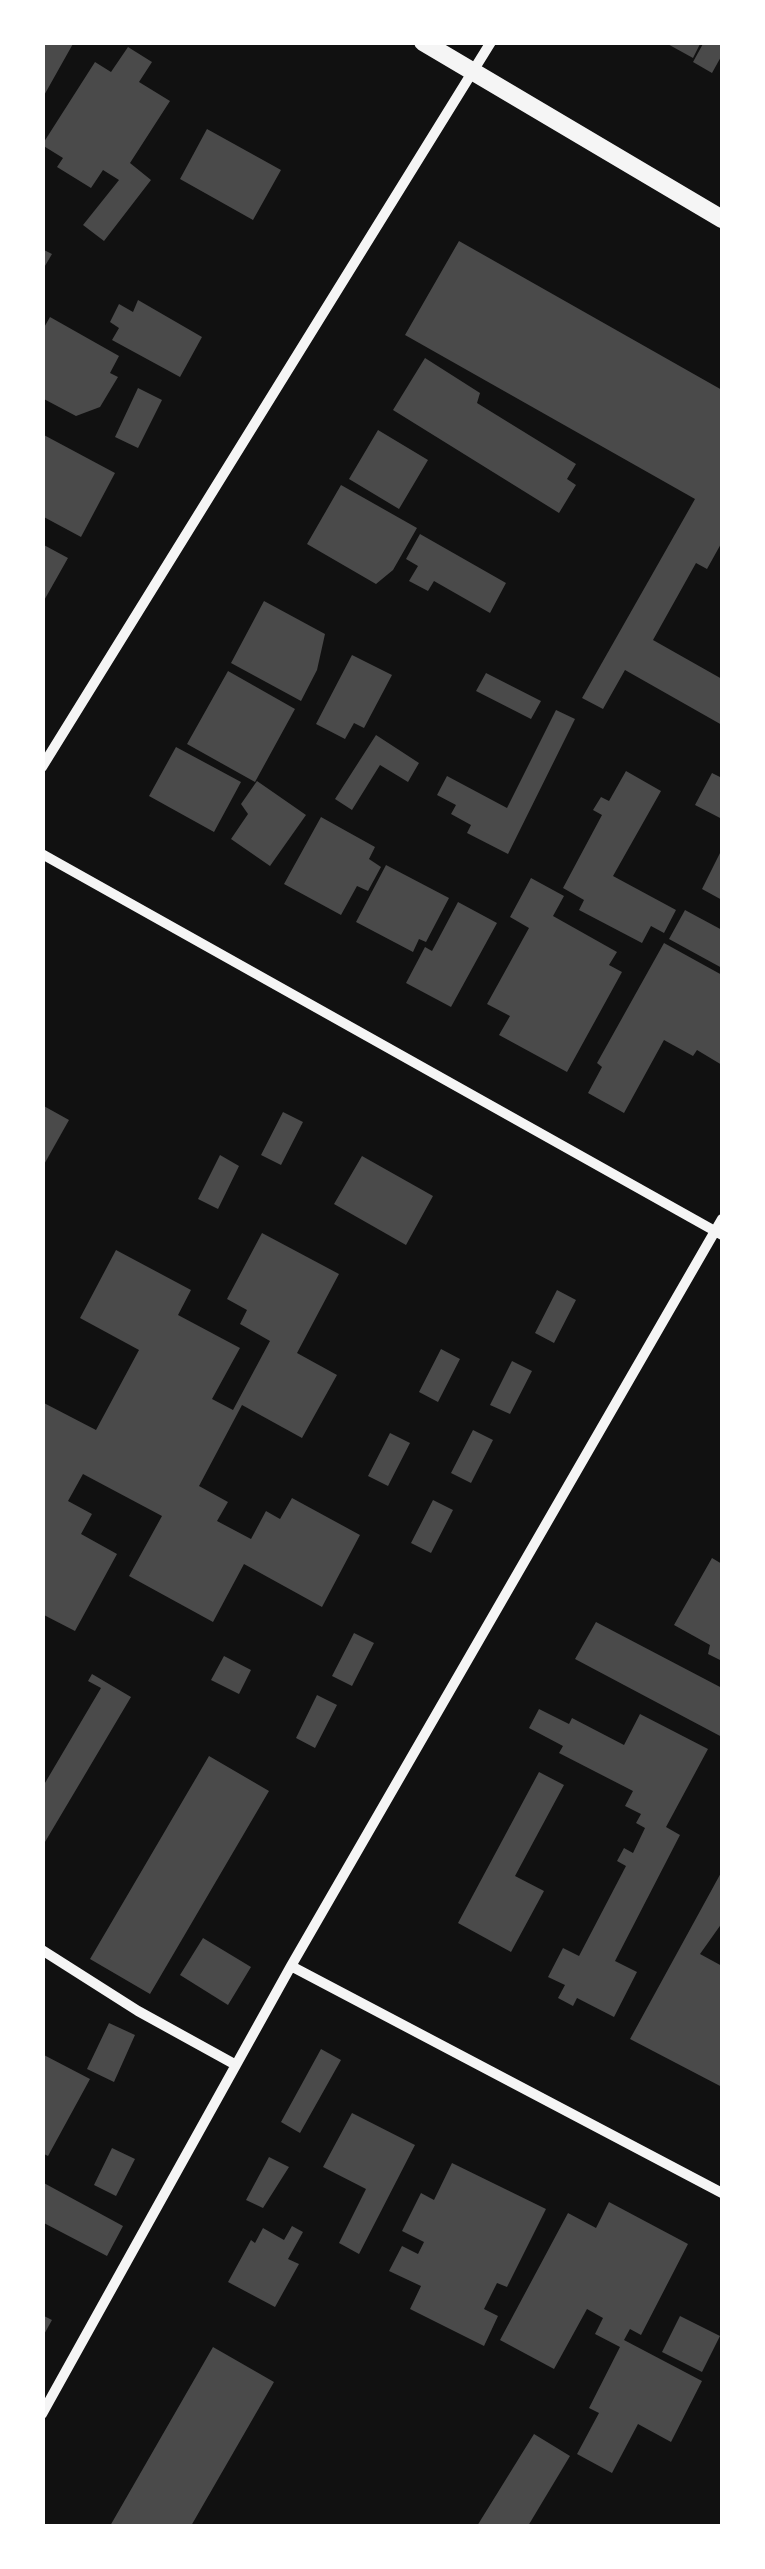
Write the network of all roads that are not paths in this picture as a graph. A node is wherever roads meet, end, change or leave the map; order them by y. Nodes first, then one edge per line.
1 (423, 42) edge
2 (491, 42) edge
3 (474, 72) junction
4 (722, 219) edge
5 (42, 768) edge
6 (42, 854) edge
7 (722, 1219) edge
8 (719, 1233) edge
9 (42, 1950) edge
10 (291, 1966) junction
11 (236, 2065) junction
12 (722, 2192) edge
13 (42, 2414) edge

1 - 3 street
2 - 3 street
3 - 4 street
3 - 5 street
6 - 8 street
7 - 8 street
8 - 10 street
9 - 11 street
10 - 11 street
10 - 12 street
11 - 13 street

